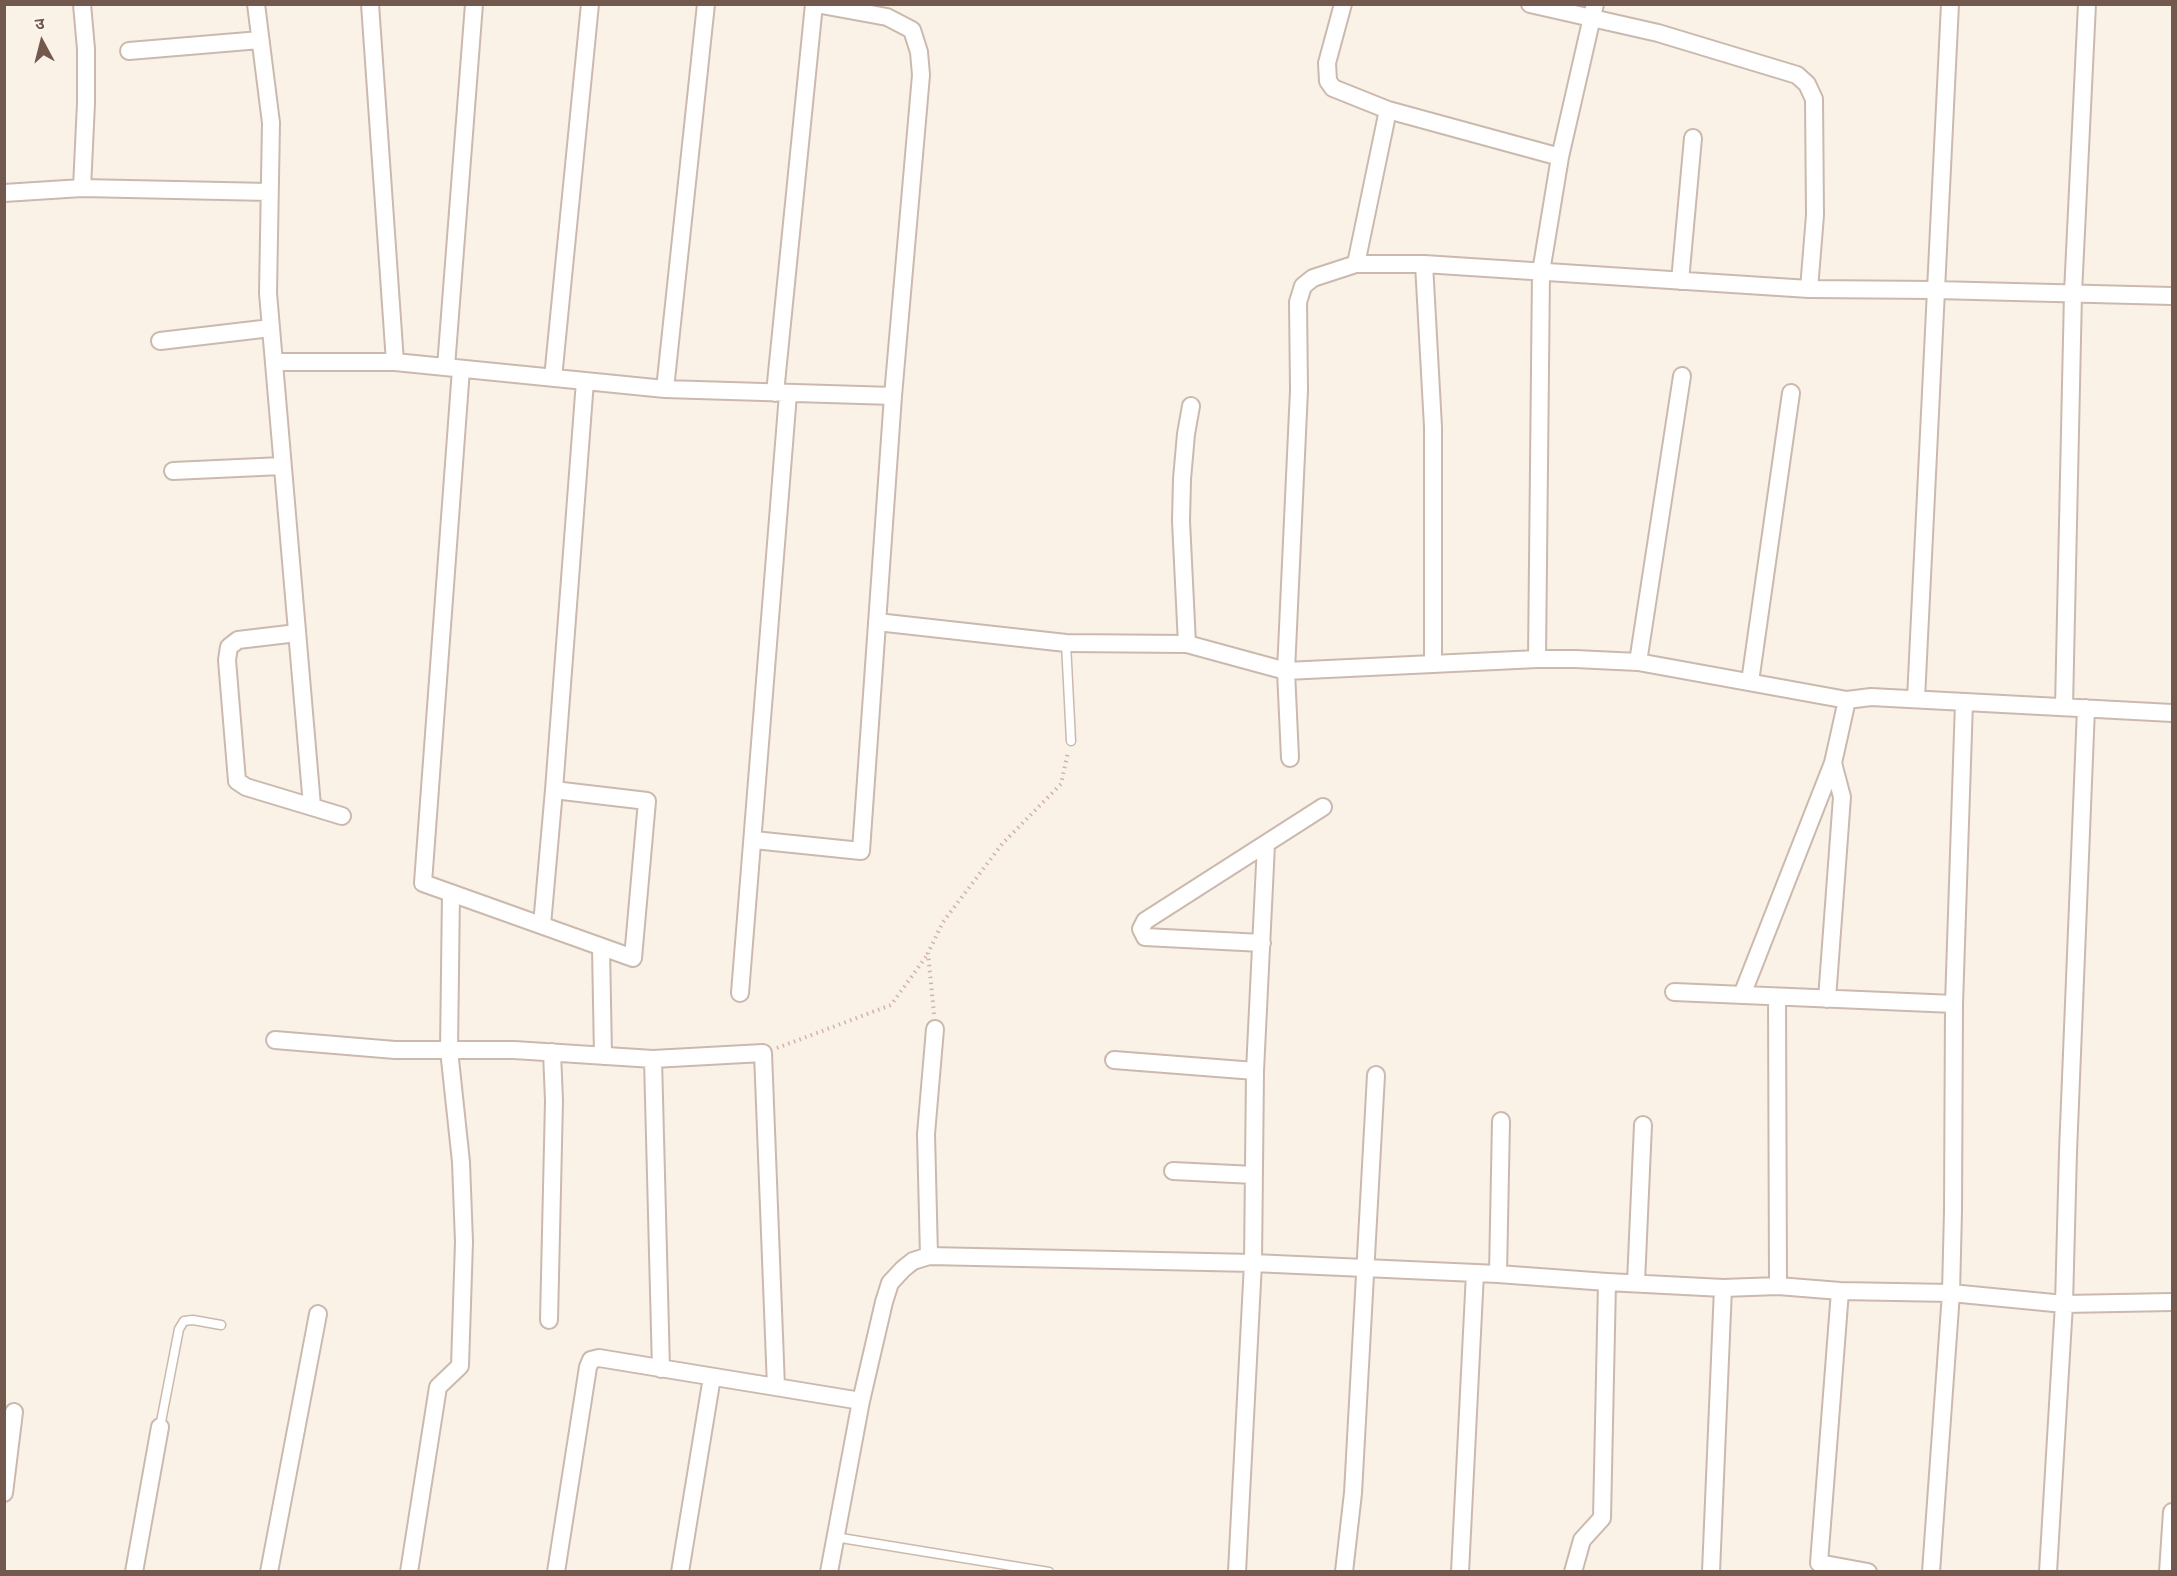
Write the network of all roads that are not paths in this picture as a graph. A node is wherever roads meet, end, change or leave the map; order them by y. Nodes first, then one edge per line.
1 (82, 4) edge
2 (256, 4) edge
3 (370, 4) edge
4 (474, 4) edge
5 (590, 4) edge
6 (706, 4) edge
7 (815, 4) edge
8 (1343, 4) edge
9 (1530, 4) edge
10 (1950, 4) edge
11 (2086, 4) edge
12 (1593, 11) edge
13 (260, 40) junction
14 (129, 51) dead end
15 (1388, 110) junction
16 (1693, 138) dead end
17 (1560, 157) junction
18 (82, 188) junction
19 (270, 192) junction
20 (4, 193) edge
21 (1356, 264) junction
22 (1424, 264) junction
23 (1541, 272) junction
24 (1680, 281) junction
25 (1809, 289) junction
26 (1936, 290) junction
27 (2073, 293) junction
28 (2172, 296) edge
29 (271, 328) junction
30 (160, 341) dead end
31 (274, 362) junction
32 (395, 362) junction
33 (454, 368) junction
34 (1682, 376) dead end
35 (553, 378) junction
36 (585, 381) junction
37 (665, 389) junction
38 (782, 393) junction
39 (1791, 393) dead end
40 (893, 396) junction
41 (1191, 406) dead end
42 (282, 466) junction
43 (173, 471) dead end
44 (876, 622) junction
45 (297, 633) junction
46 (1066, 643) junction
47 (1187, 644) junction
48 (1537, 659) junction
49 (1638, 663) junction
50 (1433, 664) junction
51 (1286, 671) junction
52 (1750, 682) junction
53 (1916, 699) junction
54 (1847, 700) junction
55 (1964, 702) junction
56 (2064, 707) junction
57 (2086, 708) junction
58 (2172, 713) edge
59 (1071, 741) road end
60 (1290, 758) dead end
61 (1833, 763) junction
62 (554, 790) junction
63 (312, 806) junction
64 (1323, 807) dead end
65 (342, 816) dead end
66 (754, 840) junction
67 (1266, 844) junction
68 (451, 893) junction
69 (542, 925) junction
70 (1262, 943) junction
71 (601, 946) junction
72 (1674, 992) dead end
73 (740, 993) dead end
74 (1742, 995) junction
75 (1778, 997) junction
76 (1827, 999) junction
77 (1953, 1004) junction
78 (935, 1029) road end
79 (275, 1040) dead end
80 (449, 1050) junction
81 (552, 1052) junction
82 (603, 1056) junction
83 (653, 1059) junction
84 (1114, 1060) dead end
85 (1255, 1071) junction
86 (1376, 1075) dead end
87 (1501, 1121) dead end
88 (1643, 1125) dead end
89 (1173, 1171) dead end
90 (1254, 1174) junction
91 (929, 1256) junction
92 (1253, 1263) junction
93 (1367, 1268) junction
94 (1475, 1273) junction
95 (1498, 1274) junction
96 (1607, 1282) junction
97 (1636, 1282) junction
98 (1778, 1287) junction
99 (1723, 1288) junction
100 (1840, 1291) junction
101 (1950, 1293) junction
102 (2172, 1302) edge
103 (2064, 1304) junction
104 (318, 1314) dead end
105 (549, 1320) dead end
106 (221, 1325) dead end
107 (661, 1369) junction
108 (712, 1377) junction
109 (776, 1388) junction
110 (861, 1401) junction
111 (14, 1412) dead end
112 (160, 1427) joint
113 (4, 1493) edge
114 (2172, 1512) edge
115 (835, 1537) junction
116 (1864, 1571) edge
117 (135, 1572) edge
118 (269, 1572) edge
119 (409, 1572) edge
120 (556, 1572) edge
121 (680, 1572) edge
122 (829, 1572) edge
123 (1049, 1572) edge
124 (1237, 1572) edge
125 (1344, 1572) edge
126 (1460, 1572) edge
127 (1573, 1572) edge
128 (1712, 1572) edge
129 (1931, 1572) edge
130 (2049, 1572) edge
131 (2168, 1572) edge

1 - 18 street
2 - 13 street
3 - 32 street
4 - 33 street
5 - 35 street
6 - 37 street
7 - 38 street
7 - 40 street
8 - 15 street
9 - 12 street
10 - 26 street
11 - 27 street
12 - 17 street
12 - 25 street
13 - 14 street
13 - 19 street
15 - 17 street
15 - 21 street
16 - 24 street
17 - 23 street
18 - 19 street
18 - 20 street
19 - 29 street
21 - 22 street
21 - 51 street
22 - 23 street
22 - 50 street
23 - 24 street
23 - 48 street
24 - 25 street
25 - 26 street
26 - 27 street
26 - 53 street
27 - 28 street
27 - 56 street
29 - 30 street
29 - 31 street
31 - 32 street
31 - 42 street
32 - 33 street
33 - 35 street
33 - 68 street
34 - 49 street
35 - 36 street
36 - 37 street
36 - 62 street
37 - 38 street
38 - 40 street
38 - 66 street
39 - 52 street
40 - 44 street
41 - 47 street
42 - 43 street
42 - 45 street
44 - 46 street
44 - 66 street
45 - 63 street
45 - 63 street
46 - 47 street
46 - 59 lane
47 - 51 street
48 - 49 street
48 - 50 street
49 - 52 street
50 - 51 street
51 - 60 street
52 - 54 street
53 - 54 street
53 - 55 street
54 - 61 street
55 - 56 street
55 - 77 street
56 - 57 street
57 - 58 street
57 - 103 street
61 - 74 street
61 - 76 street
62 - 69 street
62 - 71 street
63 - 65 street
64 - 67 street
66 - 73 street
67 - 70 street
67 - 70 street
68 - 69 street
68 - 80 street
69 - 71 street
70 - 85 street
71 - 82 street
72 - 74 street
74 - 75 street
75 - 76 street
75 - 98 street
76 - 77 street
77 - 101 street
78 - 91 street
79 - 80 street
80 - 81 street
80 - 119 street
81 - 82 street
81 - 105 street
82 - 83 street
83 - 107 street
83 - 109 street
84 - 85 street
85 - 90 street
86 - 93 street
87 - 95 street
88 - 97 street
89 - 90 street
90 - 92 street
91 - 92 street
91 - 110 street
92 - 93 street
92 - 124 street
93 - 94 street
93 - 125 street
94 - 95 street
94 - 126 street
95 - 96 street
96 - 97 street
96 - 127 street
97 - 99 street
98 - 99 street
98 - 100 street
99 - 128 street
100 - 101 street
100 - 116 street
101 - 103 street
101 - 129 street
102 - 103 street
103 - 130 street
104 - 118 street
106 - 112 lane
107 - 108 street
107 - 120 street
108 - 109 street
108 - 121 street
109 - 110 street
110 - 115 street
111 - 113 street
112 - 117 street
114 - 131 street
115 - 122 street
115 - 123 lane

